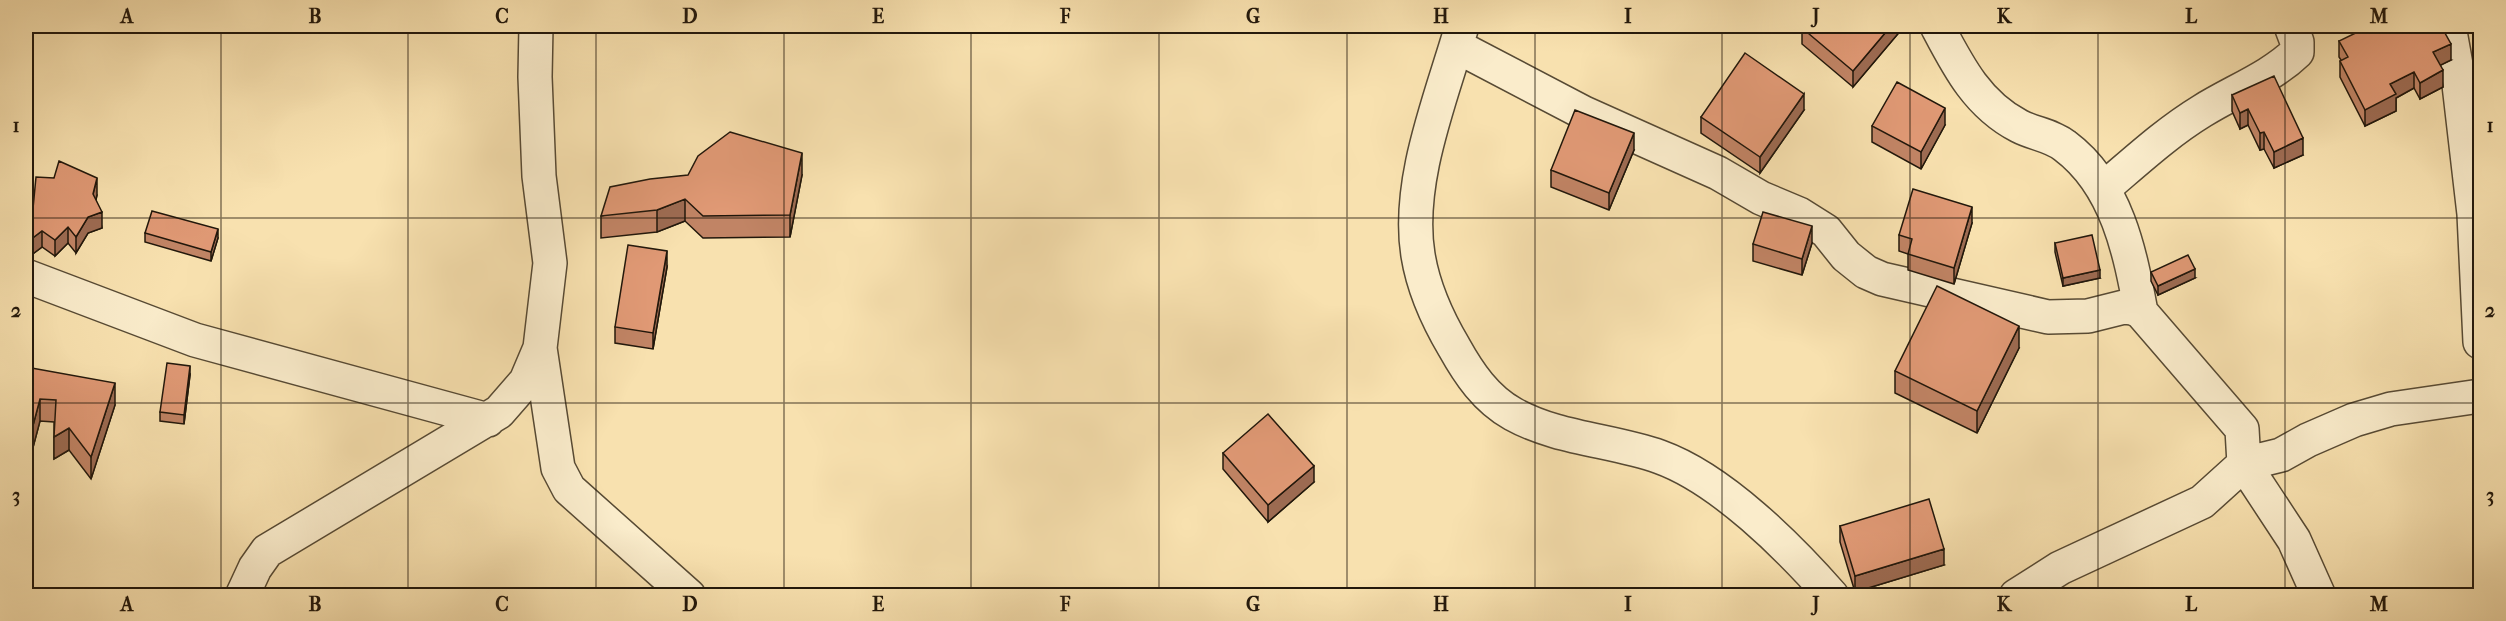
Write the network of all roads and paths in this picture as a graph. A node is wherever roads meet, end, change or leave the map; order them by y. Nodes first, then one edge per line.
1 (536, 26) edge
2 (1937, 26) edge
3 (2291, 26) edge
4 (2449, 26) edge
5 (1459, 36) edge
6 (2103, 189) junction
7 (26, 276) edge
8 (2141, 312) junction
9 (2481, 342) edge
10 (540, 348) junction
11 (2480, 392) edge
12 (488, 420) junction
13 (2242, 429) junction
14 (2308, 440) junction
15 (2244, 464) junction
16 (242, 596) edge
17 (689, 596) edge
18 (1832, 596) edge
19 (2016, 596) edge
20 (2319, 596) edge

1 - 10 street
2 - 6 street
3 - 6 street
4 - 9 street
5 - 8 street
5 - 18 street
6 - 8 street
7 - 12 street
8 - 13 street
10 - 12 street
10 - 17 street
11 - 14 street
12 - 16 street
13 - 14 street
13 - 15 street
14 - 15 street
15 - 19 street
15 - 20 street

